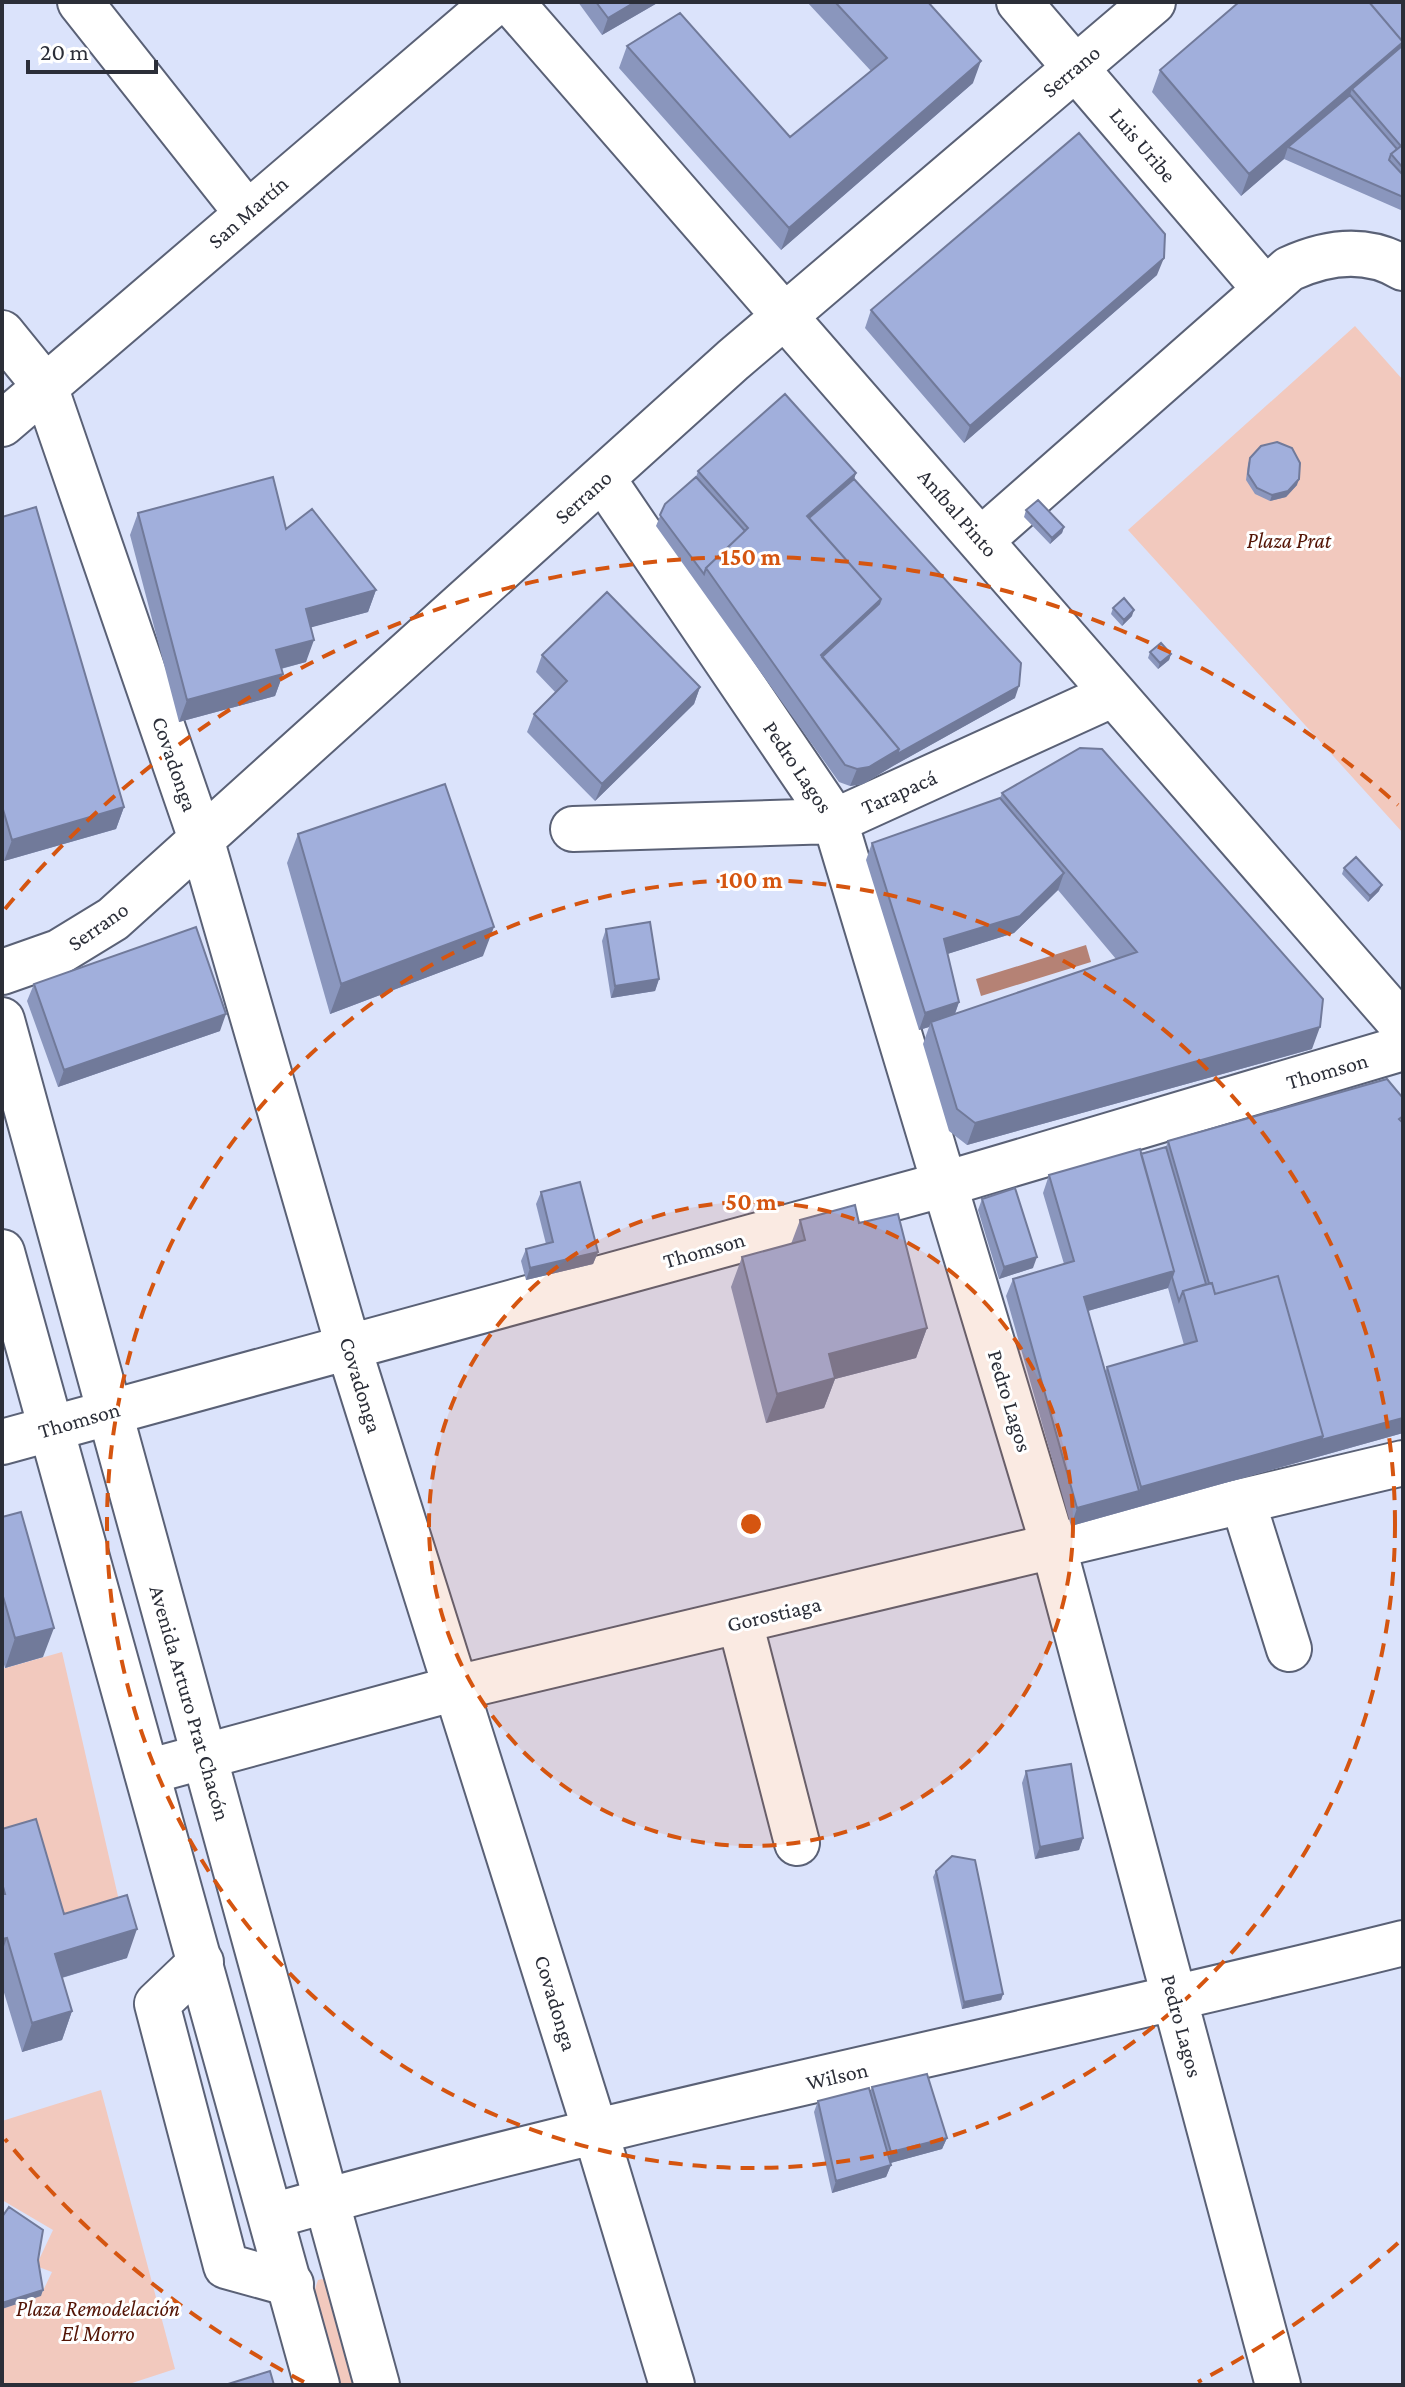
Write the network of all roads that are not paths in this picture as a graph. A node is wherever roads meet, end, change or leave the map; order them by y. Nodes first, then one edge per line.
1 (80, 2) edge
2 (495, 2) edge
3 (511, 2) edge
4 (1019, 2) edge
5 (1153, 2) edge
6 (1078, 66) junction
7 (247, 213) junction
8 (1403, 268) edge
9 (1265, 289) junction
10 (785, 314) junction
11 (2, 333) edge
12 (45, 386) junction
13 (2, 424) edge
14 (603, 479) junction
15 (981, 540) junction
16 (1114, 694) junction
17 (835, 821) junction
18 (573, 829) dead end
19 (202, 842) junction
20 (2, 972) edge
21 (2, 1020) edge
22 (1403, 1026) edge
23 (1403, 1048) edge
24 (945, 1184) junction
25 (2, 1252) edge
26 (349, 1349) junction
27 (109, 1411) junction
28 (51, 1428) junction
29 (2, 1442) edge
30 (1403, 1463) edge
31 (1243, 1502) junction
32 (1054, 1548) junction
33 (740, 1622) junction
34 (1289, 1649) dead end
35 (456, 1688) junction
36 (205, 1756) junction
37 (147, 1772) junction
38 (797, 1843) dead end
39 (1403, 1943) edge
40 (201, 1962) junction
41 (1175, 2000) junction
42 (595, 2130) junction
43 (328, 2200) junction
44 (272, 2216) junction
45 (291, 2284) junction
46 (317, 2385) edge
47 (377, 2385) edge
48 (672, 2385) edge
49 (1278, 2385) edge

1 - 7 street
2 - 7 street, San Martín
3 - 10 street, Aníbal Pinto
4 - 6 street, Luis Uribe
5 - 6 street, Serrano
6 - 9 street, Luis Uribe
6 - 10 street, Serrano
7 - 12 street, San Martín
8 - 9 street
9 - 15 street
10 - 14 street, Serrano
10 - 15 street, Aníbal Pinto
11 - 12 street
12 - 13 street, San Martín
12 - 19 street, Covadonga
14 - 17 street, Pedro Lagos
14 - 19 street, Serrano
15 - 16 street, Aníbal Pinto
16 - 17 street, Tarapacá
16 - 22 street, Aníbal Pinto
17 - 18 street, Tarapacá
17 - 24 street, Pedro Lagos
19 - 20 street, Serrano
19 - 26 street, Covadonga
21 - 27 street, Avenida Arturo Prat Chacón
23 - 24 street, Thomson
24 - 26 street, Thomson
24 - 32 street, Pedro Lagos
25 - 28 street
26 - 27 street, Thomson
26 - 35 street, Covadonga
27 - 28 street, Thomson
27 - 36 street, Avenida Arturo Prat Chacón
28 - 29 street, Thomson
28 - 37 street
30 - 31 street, Gorostiaga
31 - 32 street, Gorostiaga
31 - 34 street
32 - 33 street, Gorostiaga
32 - 41 street, Pedro Lagos
33 - 35 street, Gorostiaga
33 - 38 street
35 - 36 street, Gorostiaga
35 - 42 street, Covadonga
36 - 37 street, Gorostiaga
36 - 43 street, Avenida Arturo Prat Chacón
37 - 40 street
39 - 41 street, Wilson
40 - 44 street
40 - 45 street
41 - 42 street, Wilson
41 - 49 street, Pedro Lagos
42 - 43 street, Wilson
42 - 48 street, Covadonga
43 - 44 street, Wilson
43 - 47 street, Avenida Arturo Prat Chacón
44 - 45 street
45 - 46 street

